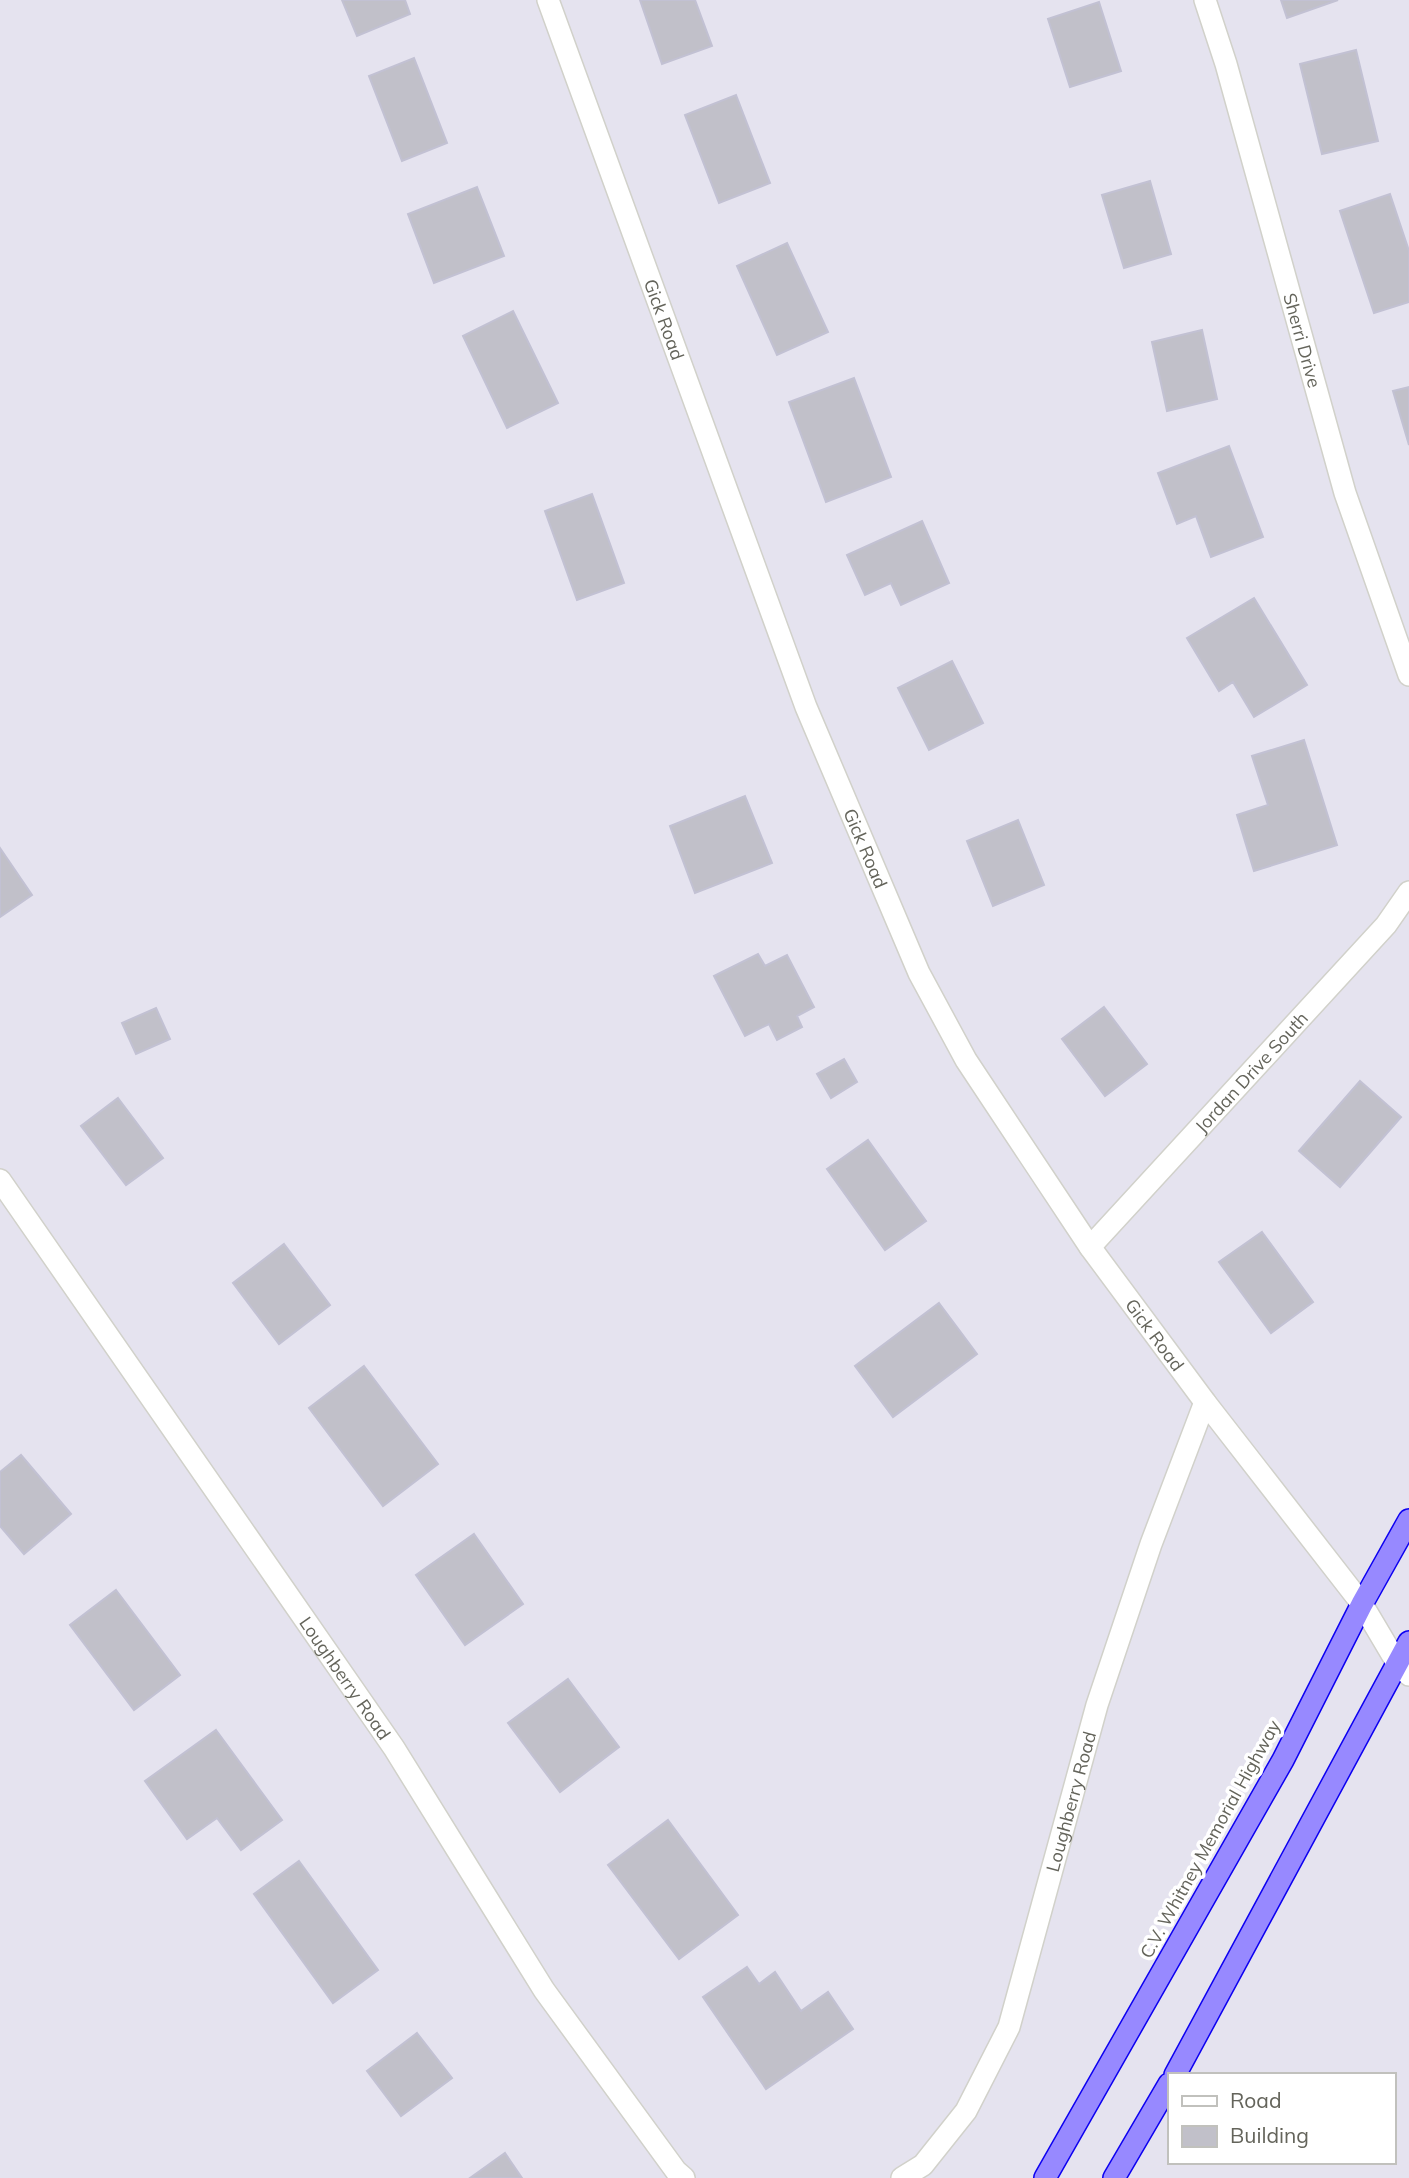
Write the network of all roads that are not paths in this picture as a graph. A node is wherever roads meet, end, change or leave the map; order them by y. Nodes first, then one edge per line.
1 (548, 0) edge
2 (1205, 0) edge
3 (1409, 675) edge
4 (1409, 892) edge
5 (0, 1180) edge
6 (1090, 1247) junction
7 (1205, 1402) junction
8 (1409, 1520) edge
9 (1362, 1604) junction
10 (1409, 1642) edge
11 (1403, 1669) edge
12 (1176, 2073) edge
13 (1168, 2086) edge
14 (684, 2178) edge
15 (902, 2178) edge
16 (1045, 2178) edge
17 (1114, 2178) edge

1 - 6 street, Gick Road
2 - 3 street, Sherri Drive
4 - 6 street, Jordan Drive South
5 - 14 street, Loughberry Road
6 - 7 street, Gick Road
7 - 9 street, Gick Road
7 - 15 street, Loughberry Road
8 - 9 highway, C.V. Whitney Memorial Highway
9 - 11 street, Gick Road
9 - 16 highway, C.V. Whitney Memorial Highway
10 - 11 highway
11 - 12 highway
13 - 17 highway

